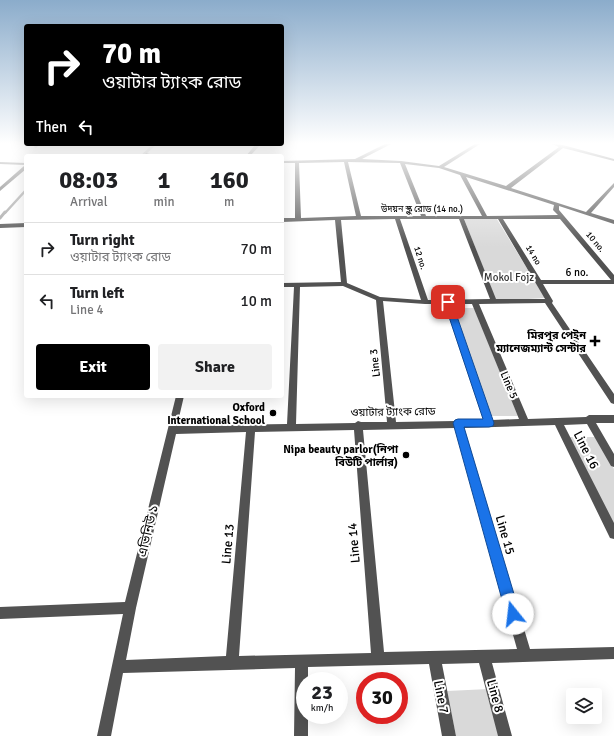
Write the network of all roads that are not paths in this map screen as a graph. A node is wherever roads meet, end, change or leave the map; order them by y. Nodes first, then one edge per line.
1 (12, 178) edge
2 (297, 178) edge
3 (350, 178) edge
4 (408, 178) edge
5 (464, 178) edge
6 (476, 178) edge
7 (520, 178) edge
8 (614, 184) edge
9 (507, 188) junction
10 (0, 190) edge
11 (558, 204) junction
12 (587, 214) junction
13 (562, 217) junction
14 (338, 218) junction
15 (359, 218) junction
16 (397, 218) junction
17 (424, 218) junction
18 (461, 218) junction
19 (486, 218) junction
20 (500, 218) junction
21 (284, 220) edge
22 (298, 220) junction
23 (614, 222) edge
24 (24, 225) edge
25 (0, 226) edge
26 (614, 280) edge
27 (539, 282) junction
28 (344, 284) junction
29 (284, 285) edge
30 (297, 285) junction
31 (379, 299) junction
32 (549, 301) junction
33 (425, 302) junction
34 (448, 302) junction
35 (475, 302) junction
36 (494, 302) junction
37 (180, 398) edge
38 (614, 401) edge
39 (589, 419) junction
40 (614, 419) edge
41 (557, 421) junction
42 (458, 423) junction
43 (489, 423) junction
44 (525, 423) junction
45 (392, 424) junction
46 (358, 425) junction
47 (291, 426) junction
48 (251, 429) junction
49 (172, 430) junction
50 (614, 463) edge
51 (614, 534) edge
52 (130, 608) junction
53 (0, 612) edge
54 (614, 653) edge
55 (525, 655) junction
56 (484, 656) junction
57 (434, 657) junction
58 (378, 659) junction
59 (302, 661) junction
60 (232, 662) junction
61 (118, 667) junction
62 (104, 736) edge
63 (301, 736) edge
64 (449, 736) edge
65 (505, 736) edge

1 - 10 street
2 - 22 street
3 - 15 street
4 - 17 street
5 - 19 street
6 - 9 street
7 - 9 street
8 - 12 street
9 - 11 street
11 - 12 street
11 - 13 street
12 - 23 street
13 - 20 street, উদয়ন স্কুল রোড (14 no.)
13 - 26 street, 10 no.
14 - 15 street, উদয়ন স্কুল রোড (14 no.)
14 - 22 street, উদয়ন স্কুল রোড (14 no.)
14 - 28 street
15 - 16 street, উদয়ন স্কুল রোড (14 no.)
16 - 17 street, উদয়ন স্কুল রোড (14 no.)
16 - 33 street, 12 no.
17 - 18 street, উদয়ন স্কুল রোড (14 no.)
18 - 19 street, উদয়ন স্কুল রোড (14 no.)
18 - 36 street
19 - 20 street, উদয়ন স্কুল রোড (14 no.)
20 - 27 street, 14 no
21 - 22 street, উদয়ন স্কুল রোড (14 no.)
24 - 25 street
26 - 27 street, 6 no.
27 - 32 street, 14 no
28 - 30 street
28 - 31 street
29 - 30 street
30 - 47 street
31 - 33 street
31 - 45 street, Line 3
32 - 36 street
32 - 38 street, 14 no
33 - 34 street
34 - 35 street
34 - 43 street
35 - 36 street
35 - 44 street, Line 5
37 - 49 street, এভিনিউ ১
39 - 40 street, ওয়াটার ট্যাংক রোড
39 - 41 street, ওয়াটার ট্যাংক রোড
39 - 50 street
41 - 44 street, ওয়াটার ট্যাংক রোড
41 - 51 street, Line 16
42 - 43 street, ওয়াটার ট্যাংক রোড
42 - 45 street, ওয়াটার ট্যাংক রোড
42 - 55 street, Line 15
43 - 44 street, ওয়াটার ট্যাংক রোড
45 - 46 street, ওয়াটার ট্যাংক রোড
46 - 47 street, ওয়াটার ট্যাংক রোড
46 - 58 street, Line 14
47 - 48 street, ওয়াটার ট্যাংক রোড
48 - 49 street, ওয়াটার ট্যাংক রোড
48 - 60 street, Line 13
49 - 52 street, এভিনিউ ১
52 - 53 street
52 - 61 street, এভিনিউ ১
54 - 55 street
55 - 56 street
56 - 57 street
56 - 65 street, Line 8
57 - 58 street
57 - 64 street, Line 7
58 - 59 street
59 - 60 street
59 - 63 street
60 - 61 street
61 - 62 street, এভিনিউ ১

